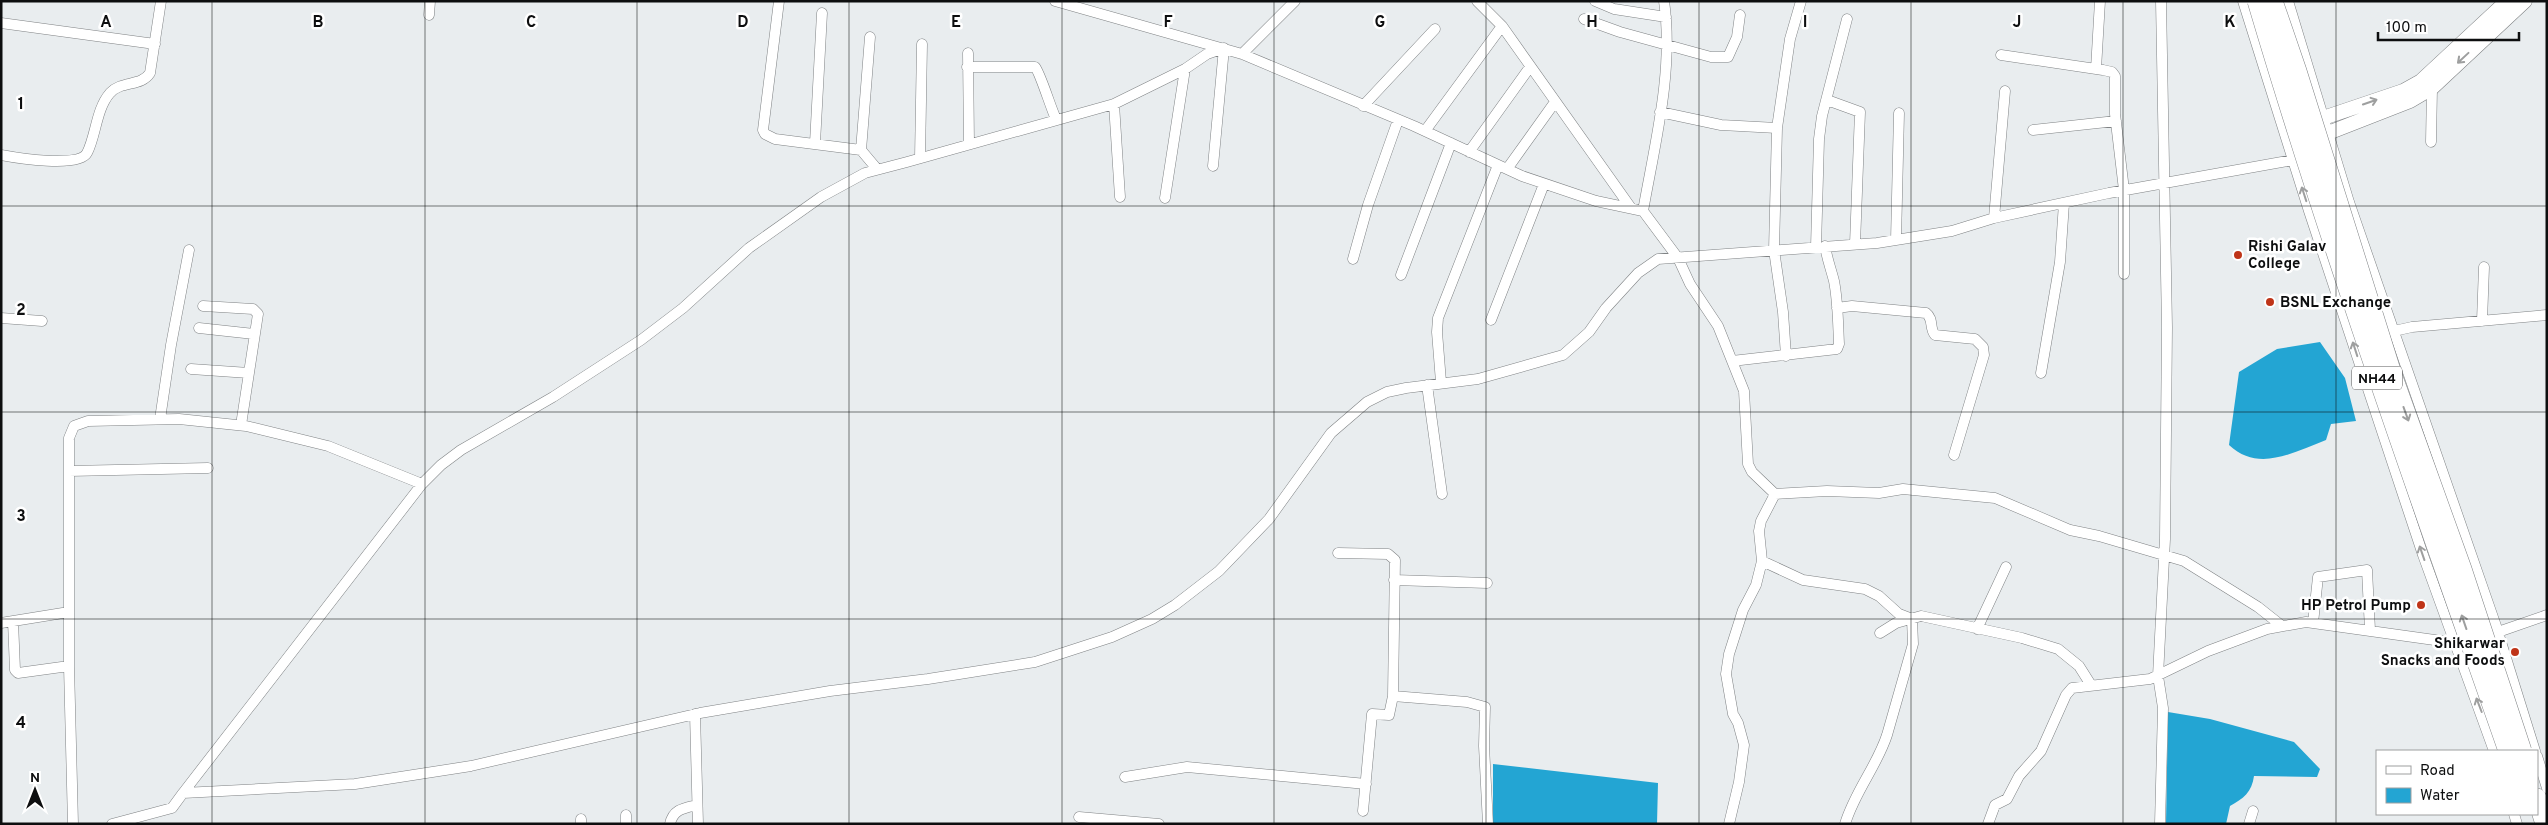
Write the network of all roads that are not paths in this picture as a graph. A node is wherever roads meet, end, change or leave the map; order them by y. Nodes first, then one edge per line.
1 (150, 1) edge
2 (430, 1) edge
3 (779, 1) edge
4 (1055, 1) edge
5 (1295, 1) edge
6 (1477, 1) edge
7 (1595, 1) edge
8 (1664, 1) edge
9 (1800, 1) edge
10 (2100, 1) edge
11 (2161, 1) edge
12 (2243, 1) edge
13 (2257, 1) edge
14 (2273, 1) edge
15 (2288, 1) edge
16 (2507, 1) edge
17 (2525, 1) edge
18 (161, 2) edge
19 (822, 13) dead end
20 (1740, 15) dead end
21 (429, 16) dead end
22 (1666, 17) junction
23 (1584, 19) dead end
24 (1847, 19) dead end
25 (1, 23) edge
26 (1502, 26) junction
27 (1435, 29) dead end
28 (870, 37) dead end
29 (1666, 43) junction
30 (155, 44) junction
31 (922, 44) dead end
32 (1224, 48) junction
33 (968, 53) dead end
34 (1242, 54) junction
35 (2001, 55) dead end
36 (967, 67) junction
37 (1530, 67) junction
38 (1185, 69) junction
39 (2096, 69) junction
40 (2426, 85) junction
41 (2005, 91) dead end
42 (1828, 100) junction
43 (1555, 102) junction
44 (1114, 104) junction
45 (1362, 106) junction
46 (1660, 112) junction
47 (1899, 114) dead end
48 (2323, 118) junction
49 (1056, 119) junction
50 (1398, 120) junction
51 (2116, 121) junction
52 (1778, 128) junction
53 (2033, 130) dead end
54 (1425, 131) junction
55 (2328, 133) junction
56 (2431, 142) dead end
57 (815, 143) junction
58 (1451, 143) junction
59 (969, 144) junction
60 (861, 150) junction
61 (1469, 152) junction
62 (1, 155) edge
63 (920, 158) junction
64 (2293, 160) junction
65 (1213, 166) dead end
66 (1503, 167) junction
67 (877, 169) junction
68 (2165, 183) junction
69 (1544, 184) junction
70 (2124, 190) junction
71 (1120, 197) dead end
72 (1165, 198) dead end
73 (2064, 203) junction
74 (1631, 208) junction
75 (1643, 211) junction
76 (1994, 218) junction
77 (1896, 240) junction
78 (1855, 244) junction
79 (1820, 247) junction
80 (189, 250) dead end
81 (1774, 250) junction
82 (1678, 258) junction
83 (1353, 259) dead end
84 (2484, 267) dead end
85 (2124, 274) dead end
86 (1401, 275) dead end
87 (203, 306) dead end
88 (1837, 308) junction
89 (2547, 315) edge
90 (1, 318) edge
91 (1491, 320) dead end
92 (42, 321) dead end
93 (2482, 321) junction
94 (198, 328) dead end
95 (2394, 331) junction
96 (254, 334) junction
97 (1786, 356) junction
98 (1732, 361) junction
99 (191, 369) dead end
100 (249, 373) junction
101 (2041, 373) dead end
102 (1441, 382) junction
103 (1427, 385) junction
104 (160, 419) junction
105 (241, 425) junction
106 (1954, 455) dead end
107 (208, 468) dead end
108 (69, 471) junction
109 (422, 484) junction
110 (1442, 494) dead end
111 (1775, 494) junction
112 (1338, 553) dead end
113 (2164, 555) junction
114 (1762, 561) junction
115 (2006, 567) dead end
116 (1394, 580) junction
117 (1488, 583) dead end
118 (69, 612) junction
119 (2269, 616) junction
120 (2547, 616) edge
121 (1912, 619) junction
122 (13, 621) junction
123 (1, 623) edge
124 (2313, 623) junction
125 (2282, 626) junction
126 (1977, 629) junction
127 (2267, 629) junction
128 (2370, 630) junction
129 (2498, 632) junction
130 (1880, 633) dead end
131 (2456, 644) junction
132 (69, 666) junction
133 (2150, 679) junction
134 (2091, 686) junction
135 (1392, 696) junction
136 (695, 714) junction
137 (2494, 750) edge
138 (2508, 750) edge
139 (2522, 750) edge
140 (2535, 750) edge
141 (2538, 759) edge
142 (1125, 777) dead end
143 (1366, 784) junction
144 (2547, 788) edge
145 (183, 793) junction
146 (2538, 801) edge
147 (696, 805) junction
148 (1364, 811) dead end
149 (2253, 811) dead end
150 (1079, 817) dead end
151 (73, 824) edge
152 (112, 824) edge
153 (670, 824) edge
154 (698, 824) edge
155 (1159, 824) edge
156 (1488, 824) edge
157 (1729, 824) edge
158 (1845, 824) edge
159 (1988, 824) edge
160 (2160, 824) edge
161 (2249, 824) edge
162 (2545, 824) edge

1 - 18 street
2 - 21 street
3 - 57 street
4 - 32 street
5 - 34 street
6 - 26 street
7 - 22 street
8 - 22 street
9 - 52 street
10 - 39 street
11 - 68 street
12 - 64 street
138 -> 13 highway, NH44, bridge
14 -> 139 highway, NH44, bridge
15 - 48 street
16 - 40 street
17 -> 40 street
18 - 30 street
19 - 57 street
20 - 29 street
22 - 29 street
23 - 29 street
24 - 42 street
25 - 30 street
26 - 37 street
26 - 54 street
27 - 45 street
28 - 60 street
29 - 46 street
30 - 62 street
31 - 63 street
32 - 34 street
32 - 38 street
32 - 65 street
33 - 36 street
34 - 45 street
35 - 39 street
36 - 49 street
36 - 59 street
37 - 43 street
37 - 61 street
38 - 44 street
38 - 72 street
39 - 51 street
48 -> 40 street
40 - 55 street
40 - 56 street
41 - 76 street
42 - 78 street
42 - 79 street
43 - 66 street
43 - 74 street
44 - 49 street
44 - 71 street
45 - 50 street
46 - 52 street
46 - 75 street
47 - 77 street
48 - 55 street
49 - 59 street
50 - 54 street
50 - 83 street
51 - 53 street
51 - 70 street
52 - 81 street
54 - 58 street
55 - 64 street
55 - 95 street
57 - 60 street
58 - 61 street
58 - 86 street
59 - 63 street
60 - 67 street
61 - 66 street
63 - 67 street
64 - 68 street
131 -> 64 street
66 - 69 street
66 - 102 street
67 - 109 street
68 - 70 street
68 - 113 street
69 - 74 street
69 - 91 street
70 - 73 street
70 - 85 street
73 - 76 street
73 - 101 street
74 - 75 street
75 - 82 street
76 - 77 street
77 - 78 street
78 - 79 street
79 - 81 street
79 - 88 street
80 - 104 street
81 - 82 street
81 - 97 street
82 - 98 street
82 - 102 street
84 - 93 street
87 - 96 street
88 - 97 street
88 - 106 street
89 - 93 street
90 - 92 street
93 - 95 street
94 - 96 street
95 - 129 street
96 - 100 street
97 - 98 street
98 - 111 street
99 - 100 street
100 - 105 street
102 - 103 street
103 - 110 street
103 - 136 street
104 - 105 street
104 - 108 street
105 - 109 street
107 - 108 street
108 - 118 street
109 - 145 street
111 - 113 street
111 - 114 street
112 - 116 street
113 - 119 street
113 - 133 street
114 - 121 street
114 - 157 street
115 - 126 street
116 - 117 street
116 - 135 street
118 - 122 street
118 - 132 street
119 - 125 street
119 - 127 street
120 - 129 street
121 - 126 street
121 - 130 street
121 - 158 street
122 - 123 street
122 - 132 street
124 - 125 street
124 - 128 street
124 - 128 street
125 - 127 street
126 - 134 street
127 - 133 street
128 - 131 street
129 - 140 street
137 -> 131 street
132 - 151 street
133 - 134 street
133 - 160 street
134 - 159 street
135 - 143 street
135 - 156 street
136 - 145 street
136 - 147 street
141 - 144 street
142 - 143 street
143 - 148 street
145 - 152 street
146 - 162 highway
147 - 153 street
147 - 154 street
149 - 161 street
150 - 155 street

